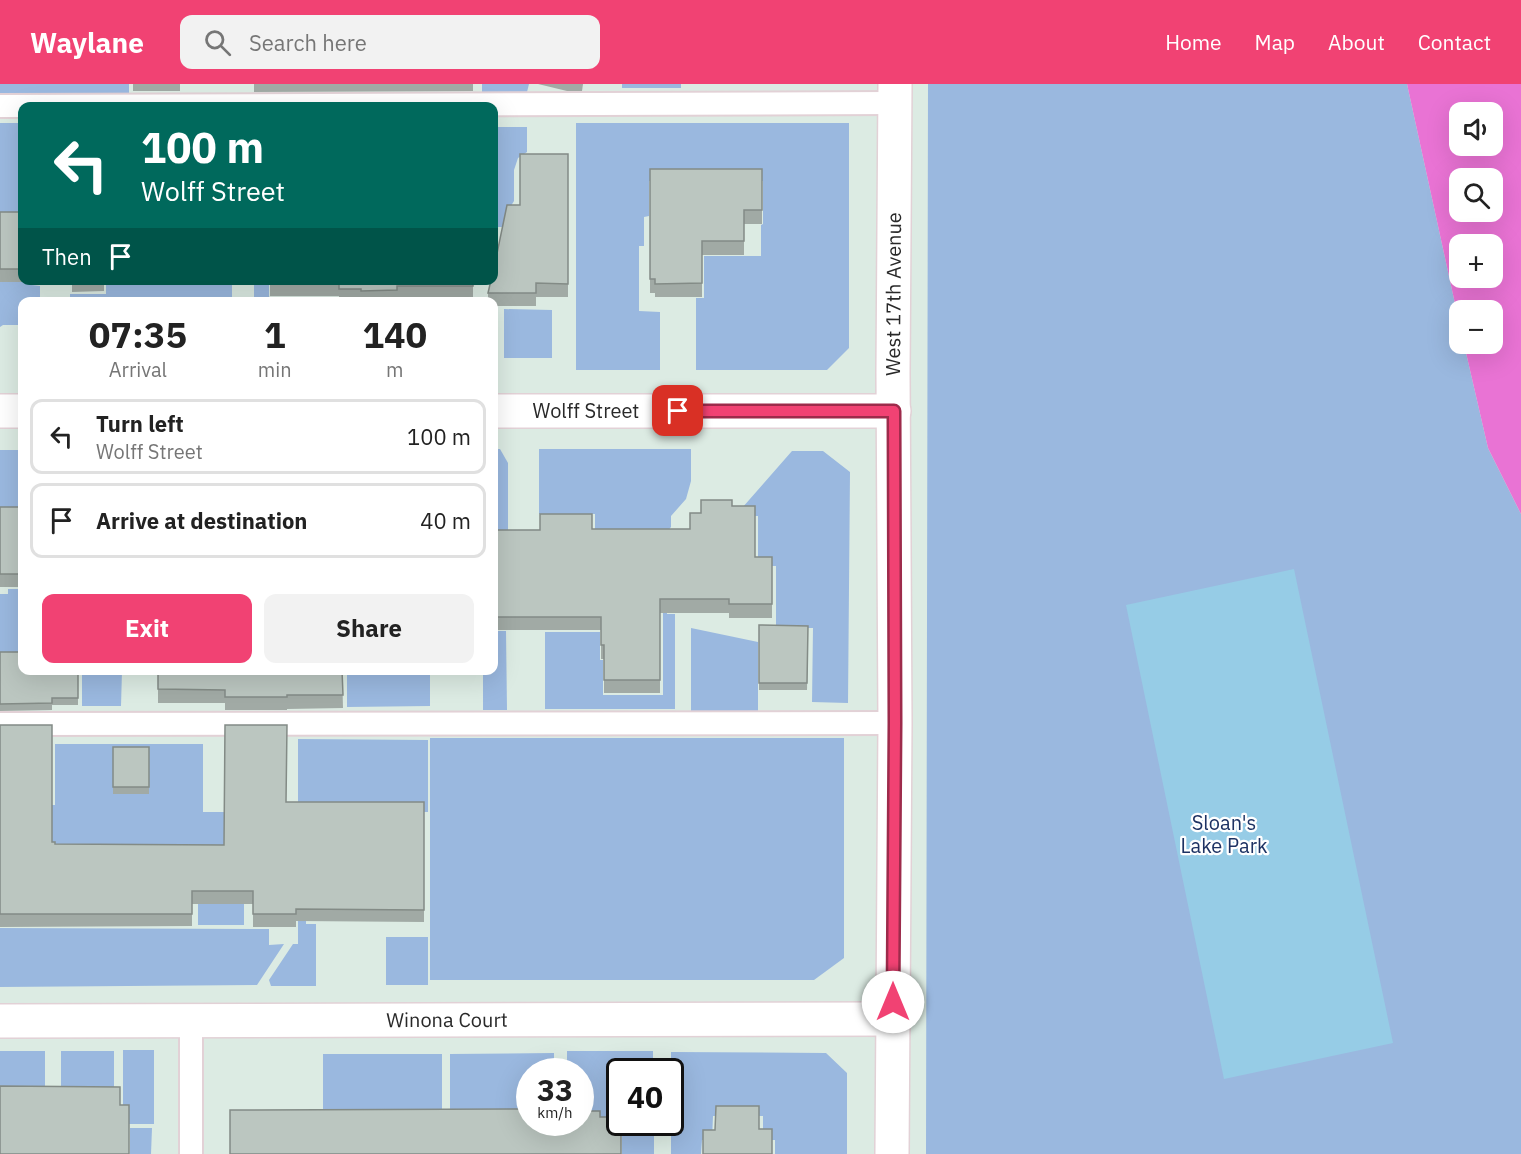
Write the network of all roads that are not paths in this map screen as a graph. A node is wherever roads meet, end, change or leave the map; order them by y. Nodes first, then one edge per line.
1 (895, 94) edge
2 (298, 102) edge
3 (0, 106) edge
4 (18, 106) edge
5 (0, 411) edge
6 (18, 411) edge
7 (498, 411) edge
8 (894, 411) junction
9 (895, 723) junction
10 (0, 724) edge
11 (893, 1019) junction
12 (191, 1020) junction
13 (0, 1021) edge
14 (191, 1154) edge
15 (892, 1154) edge

1 - 2 lane
1 - 8 street, West 17th Avenue
3 - 4 lane
5 - 6 street
7 - 8 street, Wolff Street
8 - 9 street, West 17th Avenue
9 - 10 lane
9 - 11 street, West 17th Avenue
11 - 12 street, Winona Court
11 - 15 street, West 17th Avenue
12 - 13 street, Winona Court
12 - 14 lane

